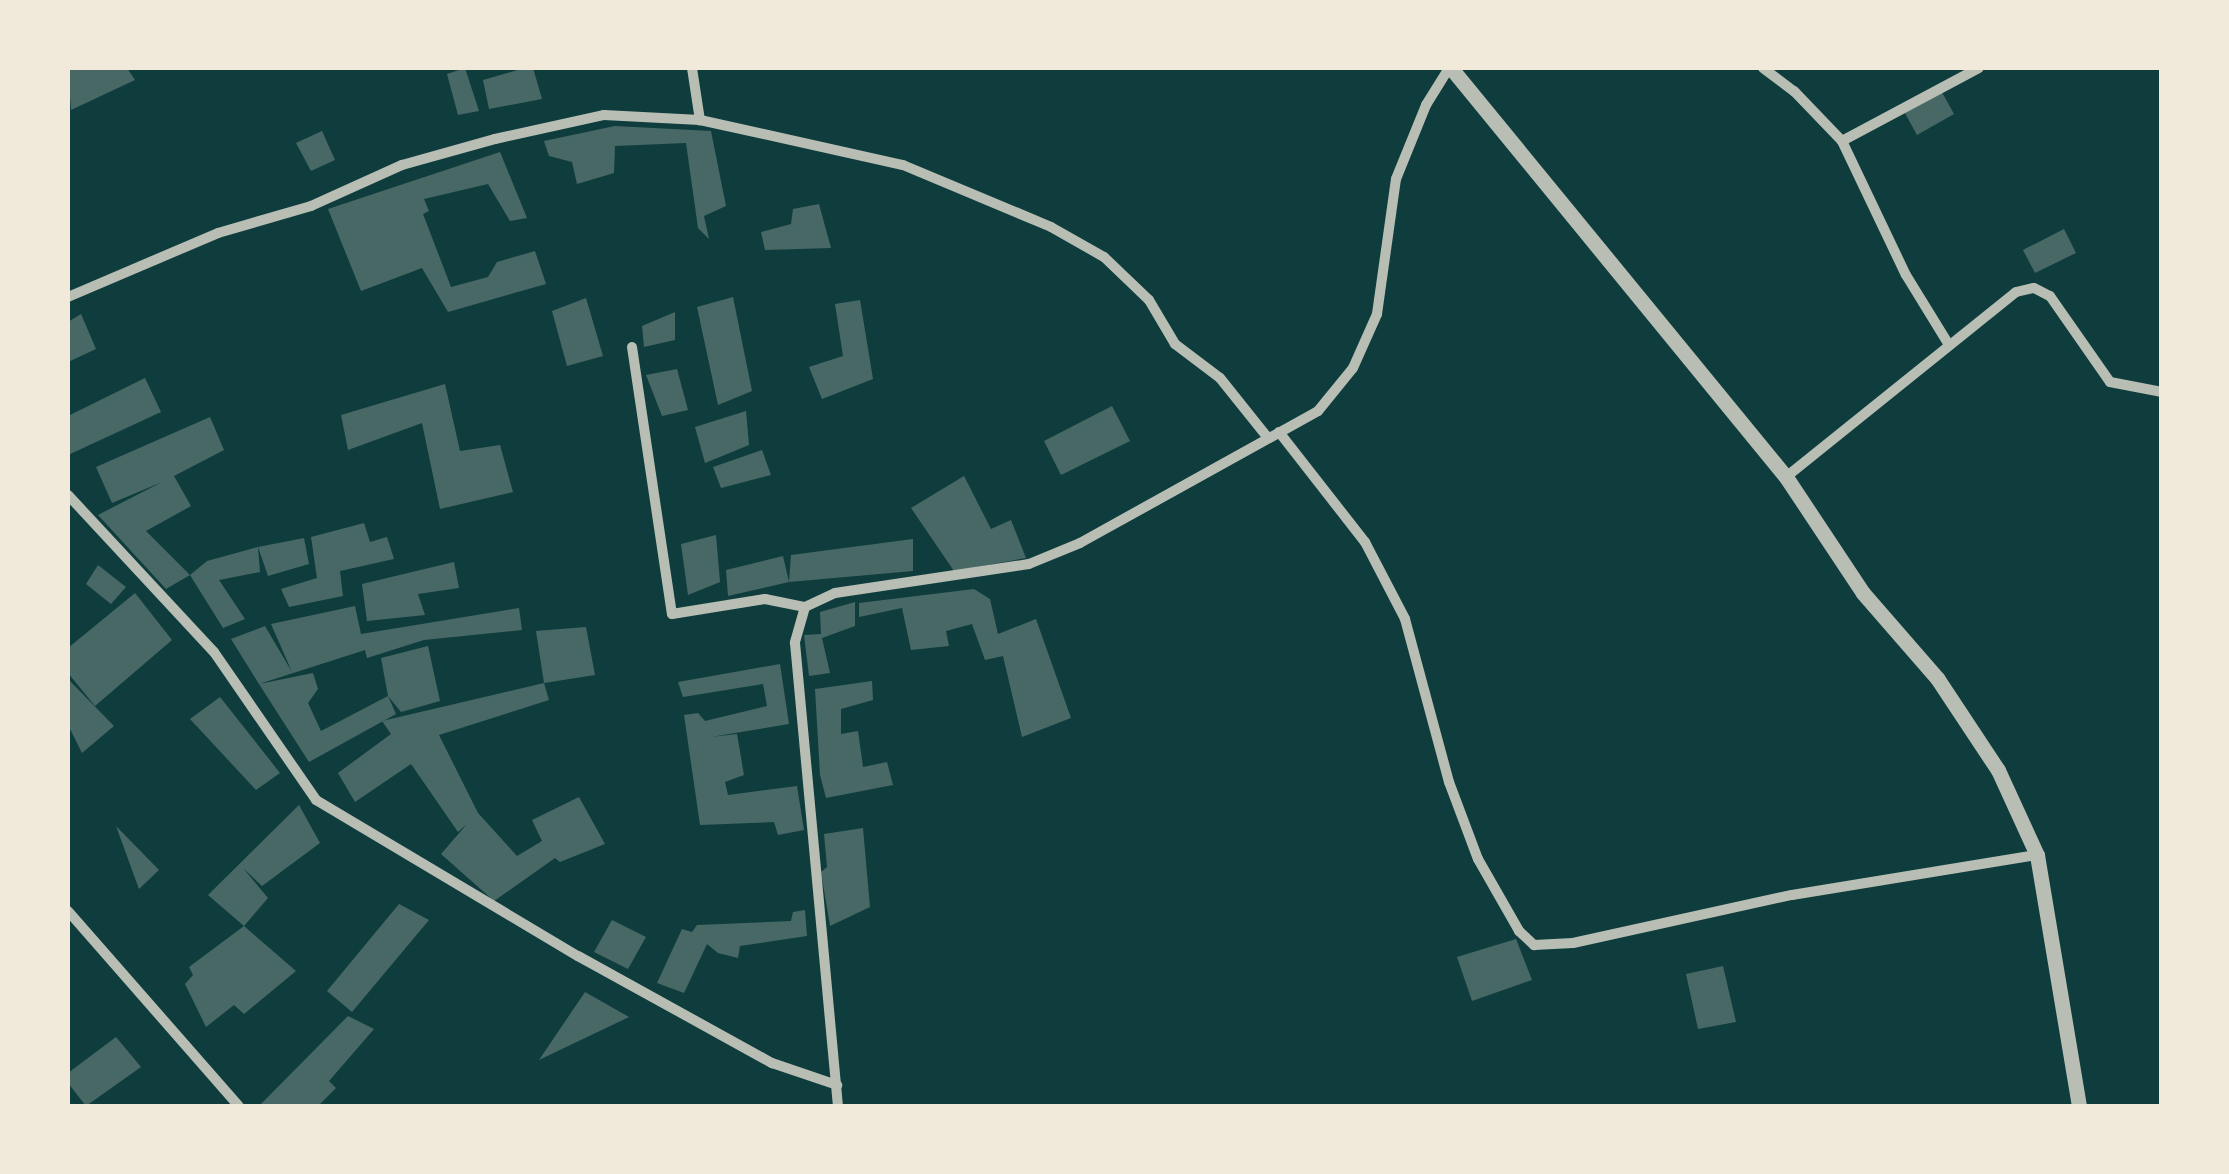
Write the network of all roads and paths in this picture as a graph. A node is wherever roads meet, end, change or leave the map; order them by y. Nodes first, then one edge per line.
1 (692, 68) edge
2 (1450, 68) edge
3 (1763, 68) edge
4 (1979, 68) edge
5 (700, 120) junction
6 (1842, 142) junction
7 (68, 296) edge
8 (1948, 345) junction
9 (632, 348) dead end
10 (2162, 392) edge
11 (1274, 435) junction
12 (1786, 476) junction
13 (68, 495) edge
14 (805, 607) junction
15 (2037, 856) junction
16 (68, 911) edge
17 (838, 1085) junction
18 (239, 1106) edge
19 (838, 1106) edge
20 (2079, 1106) edge

1 - 5 street
2 - 11 street
2 - 12 street
3 - 6 street
4 - 6 street
5 - 7 street
5 - 11 street
6 - 8 street
8 - 10 street
8 - 12 street
9 - 14 street
11 - 14 street
11 - 15 street
12 - 15 street
13 - 17 street
14 - 17 street
15 - 20 street
16 - 18 street
17 - 19 street

